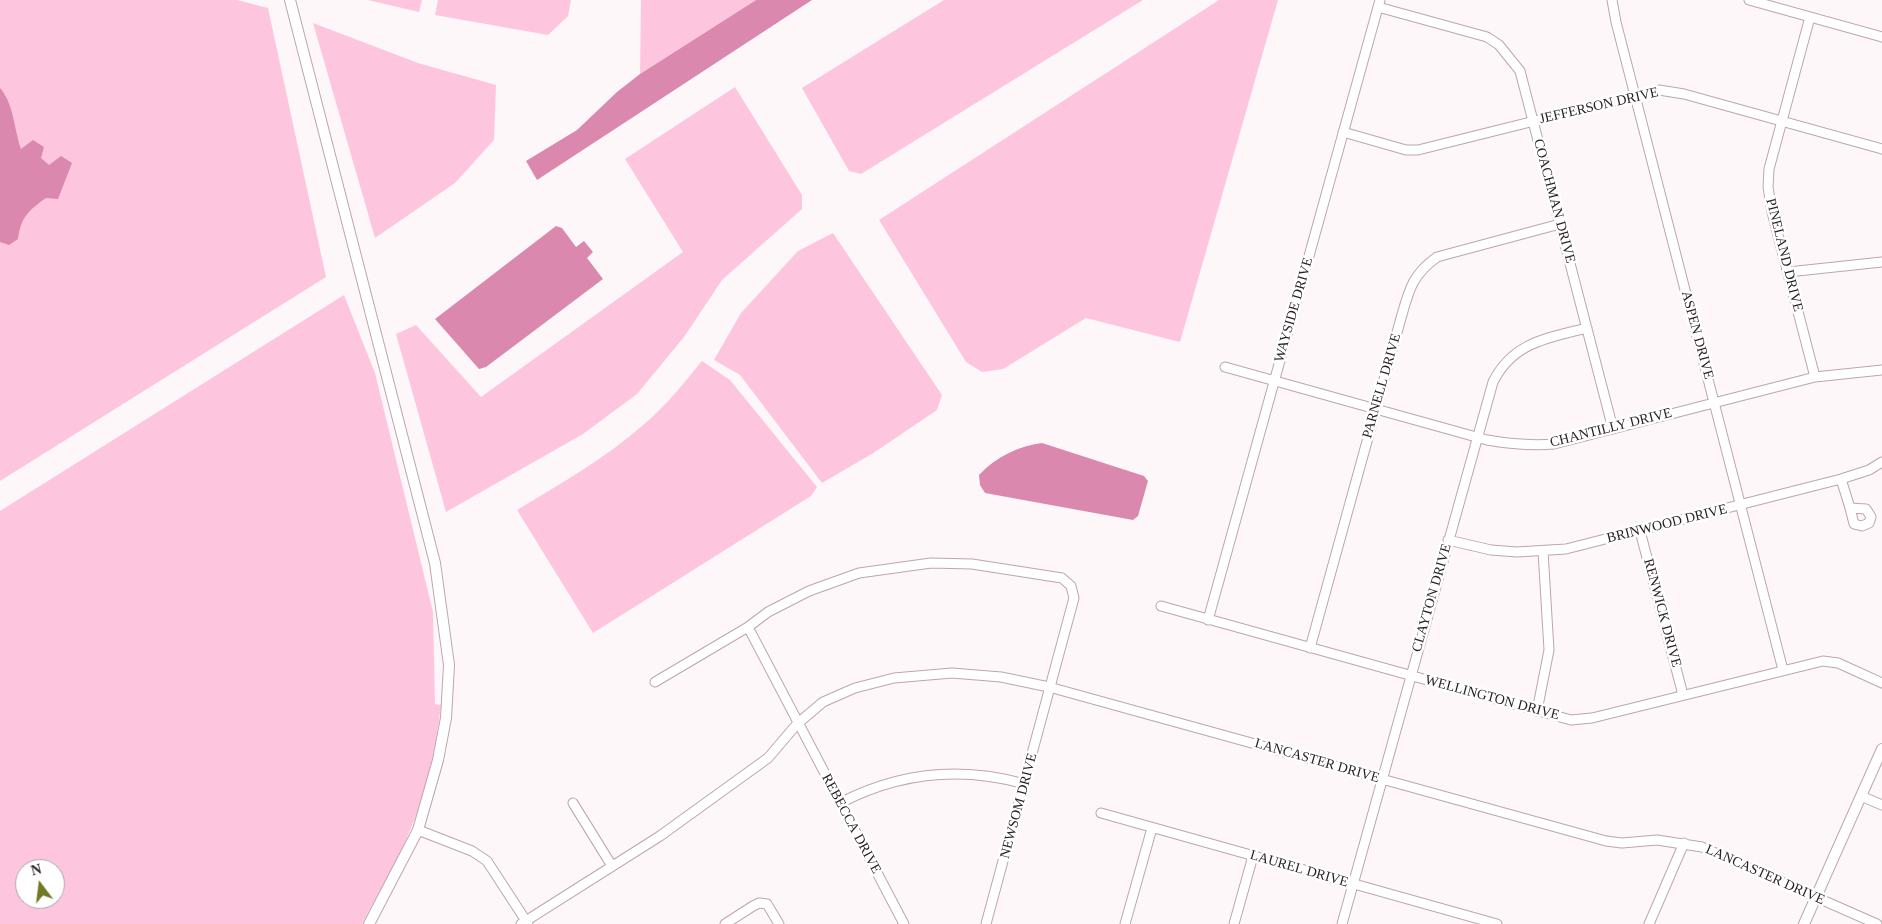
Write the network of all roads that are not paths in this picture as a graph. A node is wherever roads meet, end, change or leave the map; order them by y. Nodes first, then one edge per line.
1 (290, 0) edge
2 (1612, 0) edge
3 (1749, 0) edge
4 (1379, 3) edge
5 (1810, 17) junction
6 (1882, 37) edge
7 (1635, 95) junction
8 (1534, 121) junction
9 (1781, 121) junction
10 (1343, 132) junction
11 (1882, 148) edge
12 (1560, 224) junction
13 (1882, 262) edge
14 (1788, 272) junction
15 (1587, 328) junction
16 (1225, 367) dead end
17 (1882, 370) edge
18 (1815, 377) junction
19 (1274, 381) junction
20 (1714, 403) junction
21 (1375, 410) junction
22 (1613, 429) junction
23 (1476, 437) junction
24 (1882, 462) edge
25 (1841, 479) junction
26 (1740, 505) junction
27 (1850, 508) dead end
28 (1640, 531) junction
29 (1448, 540) junction
30 (1543, 552) junction
31 (1161, 606) dead end
32 (1208, 620) junction
33 (748, 627) junction
34 (1310, 648) junction
35 (1783, 670) junction
36 (1410, 676) junction
37 (655, 682) dead end
38 (1882, 683) edge
39 (1049, 687) junction
40 (1682, 695) junction
41 (1537, 711) junction
42 (797, 724) junction
43 (1882, 749) edge
44 (1381, 779) junction
45 (1025, 784) junction
46 (1861, 796) junction
47 (573, 803) dead end
48 (840, 803) junction
49 (1882, 805) edge
50 (1101, 813) dead end
51 (1152, 828) junction
52 (418, 830) junction
53 (1684, 843) junction
54 (1253, 856) junction
55 (612, 866) junction
56 (1353, 884) junction
57 (1816, 897) junction
58 (525, 923) edge
59 (369, 924) edge
60 (725, 924) edge
61 (779, 924) edge
62 (904, 924) edge
63 (986, 924) edge
64 (1125, 924) edge
65 (1234, 924) edge
66 (1342, 924) edge
67 (1498, 924) edge
68 (1648, 924) edge
69 (1804, 924) edge
70 (1878, 924) edge

1 - 52 street
2 - 7 street, ASPEN DRIVE
3 - 5 street
4 - 8 street, COACHMAN DRIVE
4 - 10 street, WAYSIDE DRIVE
5 - 6 street
5 - 9 street, PINELAND DRIVE
7 - 8 street, JEFFERSON DRIVE
7 - 9 street, JEFFERSON DRIVE
7 - 20 street, ASPEN DRIVE
8 - 10 street, JEFFERSON DRIVE
8 - 12 street, COACHMAN DRIVE
9 - 11 street, JEFFERSON DRIVE
9 - 14 street, PINELAND DRIVE
10 - 19 street, WAYSIDE DRIVE
12 - 15 street, COACHMAN DRIVE
12 - 21 street, PARNELL DRIVE
13 - 14 street
14 - 18 street, PINELAND DRIVE
15 - 22 street, COACHMAN DRIVE
15 - 23 street, CLAYTON DRIVE
16 - 19 street, CHANTILLY DRIVE
17 - 18 street, CHANTILLY DRIVE
18 - 20 street, CHANTILLY DRIVE
19 - 21 street, CHANTILLY DRIVE
19 - 32 street, WAYSIDE DRIVE
20 - 22 street, CHANTILLY DRIVE
20 - 26 street, ASPEN DRIVE
21 - 23 street, CHANTILLY DRIVE
21 - 34 street, PARNELL DRIVE
22 - 23 street, CHANTILLY DRIVE
23 - 29 street, CLAYTON DRIVE
24 - 25 street, BRINWOOD DRIVE
25 - 26 street, BRINWOOD DRIVE
25 - 27 street
26 - 28 street, BRINWOOD DRIVE
26 - 35 street, ASPEN DRIVE
28 - 30 street, BRINWOOD DRIVE
28 - 40 street, RENWICK DRIVE
29 - 30 street, BRINWOOD DRIVE
29 - 36 street, CLAYTON DRIVE
30 - 41 street
31 - 32 street, WELLINGTON DRIVE
32 - 34 street, WELLINGTON DRIVE
33 - 37 street
33 - 39 street, NEWSOM DRIVE
33 - 42 street, REBECCA DRIVE
34 - 36 street, WELLINGTON DRIVE
35 - 38 street, WELLINGTON DRIVE
35 - 40 street, WELLINGTON DRIVE
36 - 41 street, WELLINGTON DRIVE
36 - 44 street, CLAYTON DRIVE
39 - 42 street, LANCASTER DRIVE
39 - 44 street, LANCASTER DRIVE
39 - 45 street, NEWSOM DRIVE
40 - 41 street, WELLINGTON DRIVE
42 - 48 street, REBECCA DRIVE
42 - 55 street, LANCASTER DRIVE
43 - 46 street
44 - 53 street, LANCASTER DRIVE
44 - 56 street, CLAYTON DRIVE
45 - 48 street
45 - 63 street, NEWSOM DRIVE
46 - 49 street
46 - 57 street
47 - 55 street
48 - 62 street, REBECCA DRIVE
50 - 51 street, LAUREL DRIVE
51 - 54 street, LAUREL DRIVE
51 - 64 street
52 - 58 street
52 - 59 street
53 - 57 street, LANCASTER DRIVE
53 - 68 street
54 - 56 street, LAUREL DRIVE
54 - 65 street
55 - 58 street, LANCASTER DRIVE
56 - 66 street, CLAYTON DRIVE
56 - 67 street, LAUREL DRIVE
57 - 69 street
57 - 70 street, LANCASTER DRIVE
60 - 61 street

